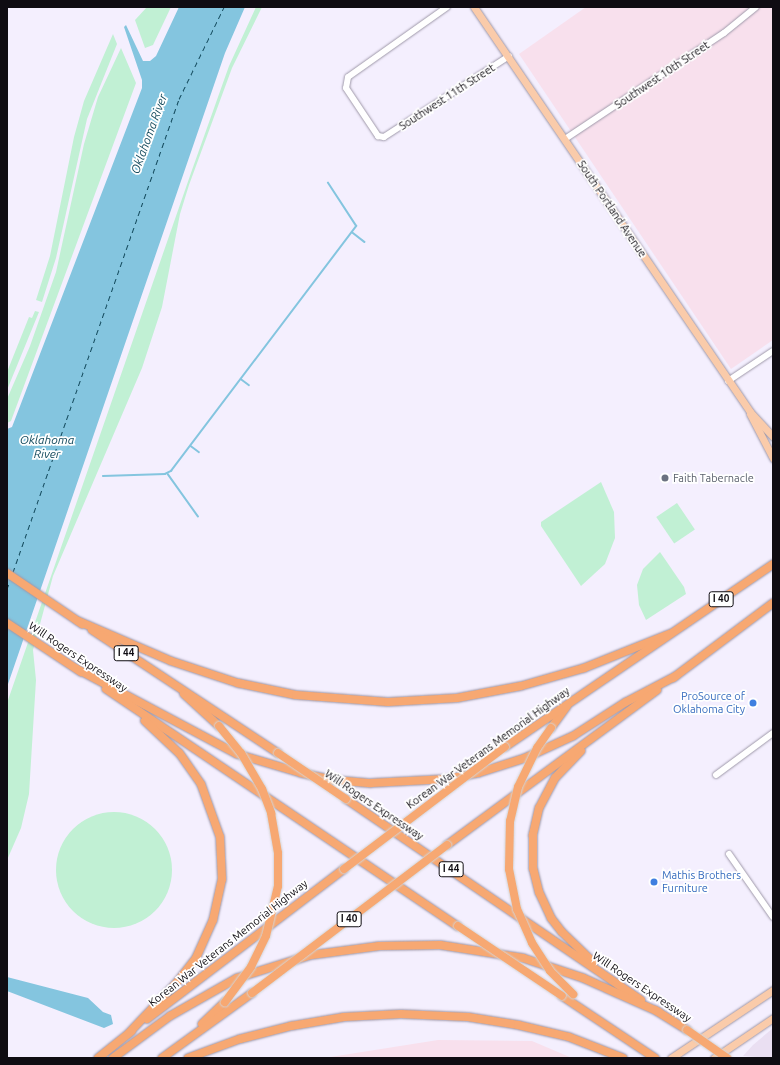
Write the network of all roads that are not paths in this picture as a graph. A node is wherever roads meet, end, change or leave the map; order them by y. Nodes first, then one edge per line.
1 (447, 7) edge
2 (474, 7) edge
3 (756, 7) edge
4 (509, 56) junction
5 (565, 139) junction
6 (773, 351) edge
7 (728, 381) junction
8 (750, 412) junction
9 (773, 438) edge
10 (773, 458) edge
11 (773, 564) edge
12 (7, 573) edge
13 (773, 603) edge
14 (78, 621) junction
15 (7, 623) edge
16 (669, 634) junction
17 (77, 669) junction
18 (676, 676) junction
19 (172, 684) junction
20 (571, 700) junction
21 (123, 701) junction
22 (773, 733) edge
23 (597, 735) junction
24 (716, 775) dead end
25 (730, 854) dead end
26 (773, 917) edge
27 (609, 978) junction
28 (773, 990) edge
29 (659, 1012) junction
30 (590, 1015) junction
31 (773, 1018) edge
32 (128, 1034) junction
33 (183, 1043) junction
34 (653, 1057) edge
35 (98, 1058) edge
36 (113, 1058) edge
37 (162, 1058) edge
38 (188, 1058) edge
39 (623, 1058) edge
40 (671, 1058) edge
41 (714, 1058) edge
42 (727, 1058) edge

1 - 4 street, Southwest 11th Street
2 - 4 main road, South Portland Avenue
3 - 5 street, Southwest 10th Street
4 - 5 main road, South Portland Avenue
5 - 7 main road, South Portland Avenue
6 - 7 street
7 - 8 main road, South Portland Avenue
8 - 9 main road, South Portland Avenue
8 - 10 main road, South Portland Avenue
11 - 16 highway, Korean War Veterans Memorial Highway / I 40
12 - 14 highway, Will Rogers Expressway / I 44
13 - 18 highway, I 40
14 - 16 highway
14 - 19 highway, Will Rogers Expressway / I 44
15 - 17 highway, Will Rogers Expressway
16 - 20 highway, Korean War Veterans Memorial Highway / I 40
17 - 18 highway
17 - 21 highway, Will Rogers Expressway
18 - 23 highway, I 40
19 - 27 highway, Will Rogers Expressway / I 44, bridge
19 - 33 highway, bridge
20 - 30 highway, bridge
20 - 32 highway, Korean War Veterans Memorial Highway / I 40, bridge
21 - 30 highway, Will Rogers Expressway, bridge
21 - 32 highway
22 - 24 street
23 - 27 highway
23 - 33 highway, I 40, bridge
25 - 26 street
27 - 29 highway, Will Rogers Expressway / I 44
28 - 40 main road
29 - 36 highway
29 - 42 highway, Will Rogers Expressway / I 44, bridge
30 - 34 highway, Will Rogers Expressway
31 - 41 main road
32 - 35 highway, I 40
33 - 37 highway, I 40
38 - 39 highway

